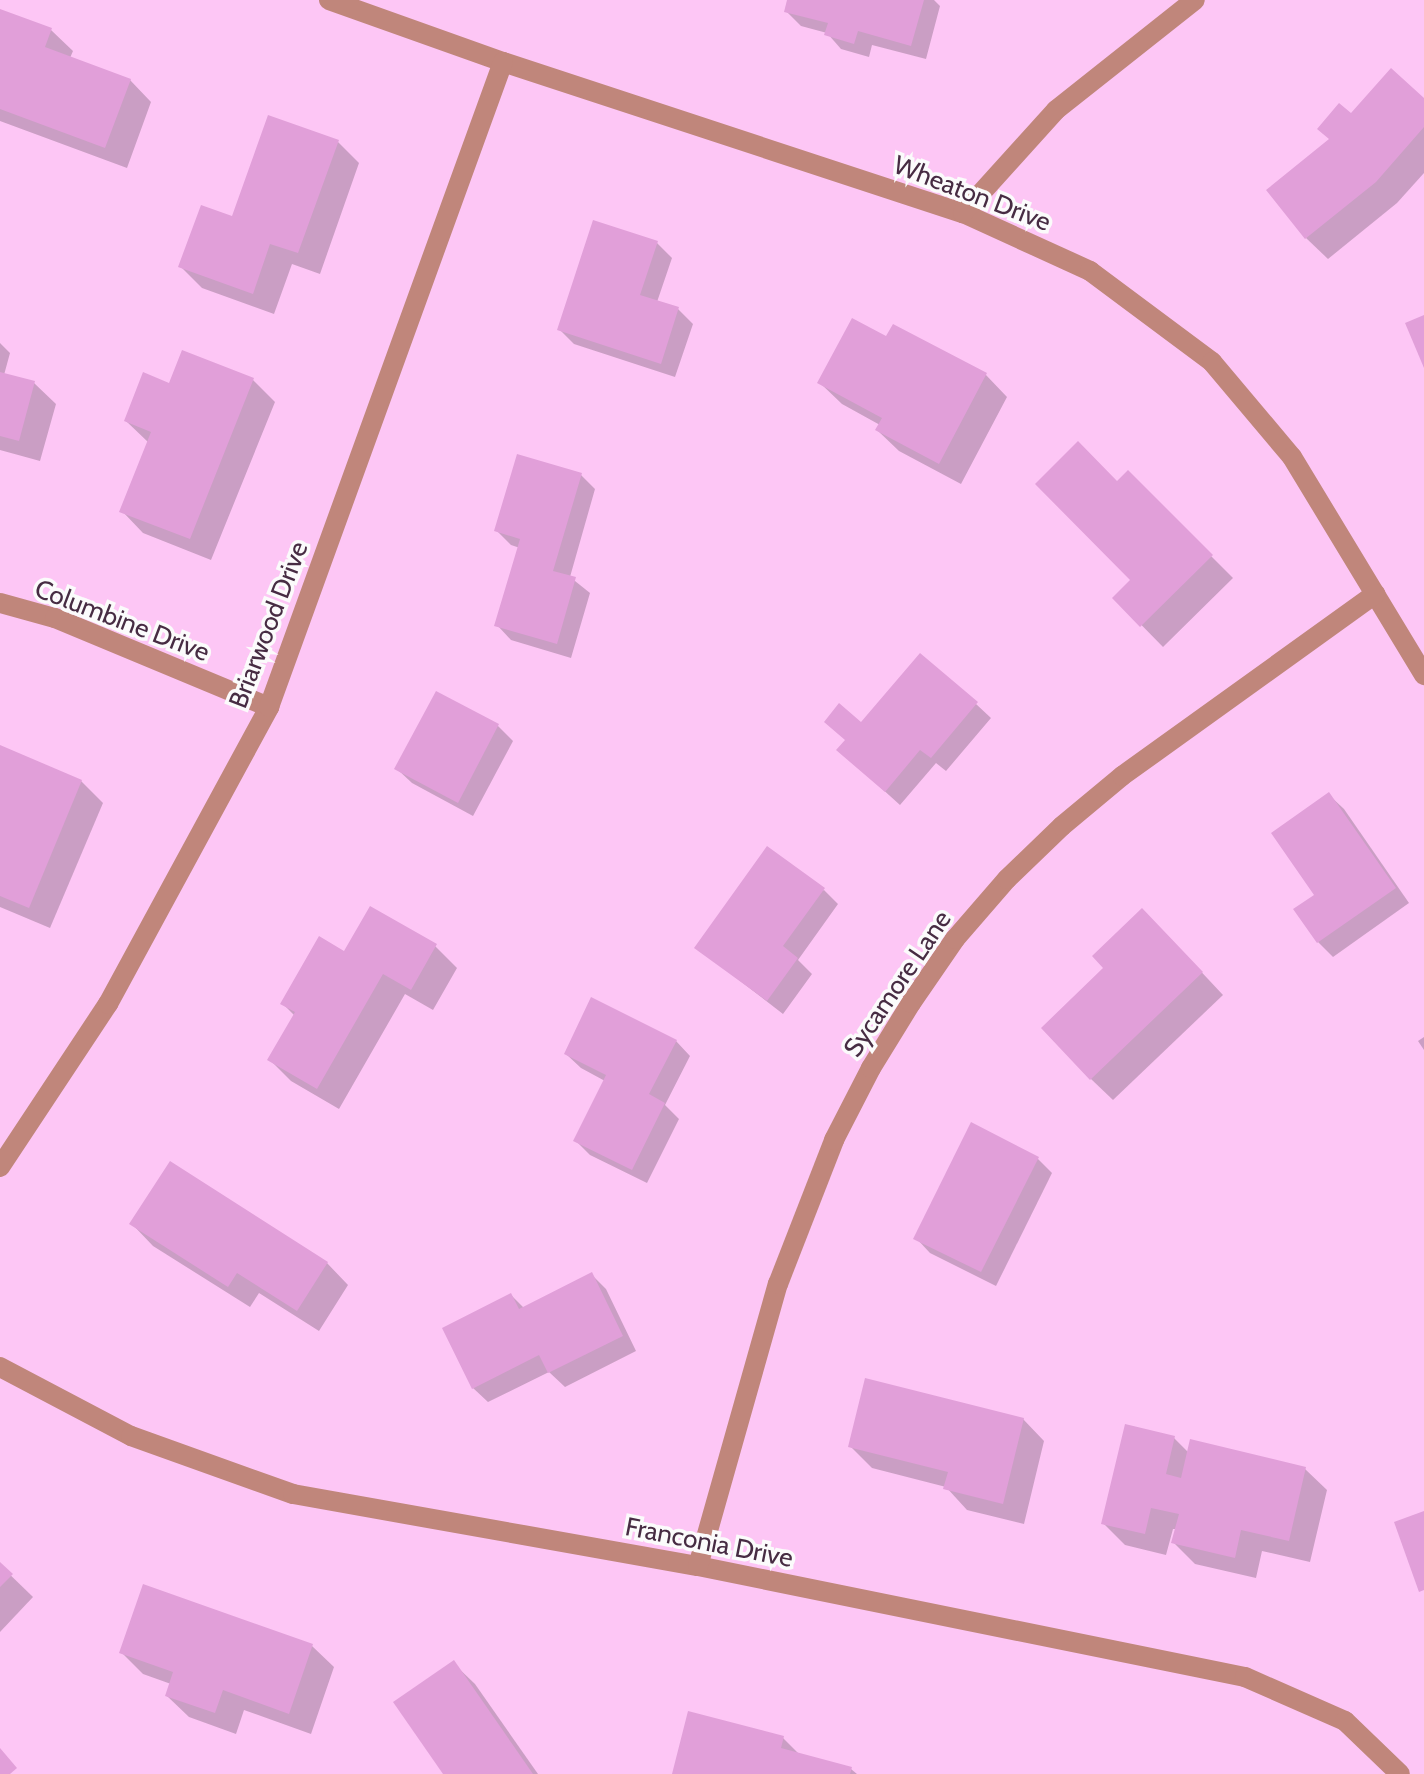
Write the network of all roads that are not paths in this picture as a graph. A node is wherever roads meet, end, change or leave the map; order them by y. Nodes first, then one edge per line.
1 (329, 0) edge
2 (1195, 0) edge
3 (503, 62) junction
4 (963, 213) junction
5 (1375, 594) junction
6 (0, 603) edge
7 (1424, 675) edge
8 (269, 707) junction
9 (0, 1167) edge
10 (0, 1367) edge
11 (698, 1566) junction
12 (1400, 1774) edge

1 - 3 street, Wheaton Drive
2 - 4 street
3 - 4 street, Wheaton Drive
3 - 8 street, Briarwood Drive
4 - 5 street, Wheaton Drive
5 - 7 street, Wheaton Drive
5 - 11 street, Sycamore Lane
6 - 8 street, Columbine Drive
8 - 9 street, Briarwood Drive
10 - 11 street, Franconia Drive
11 - 12 street, Franconia Drive

